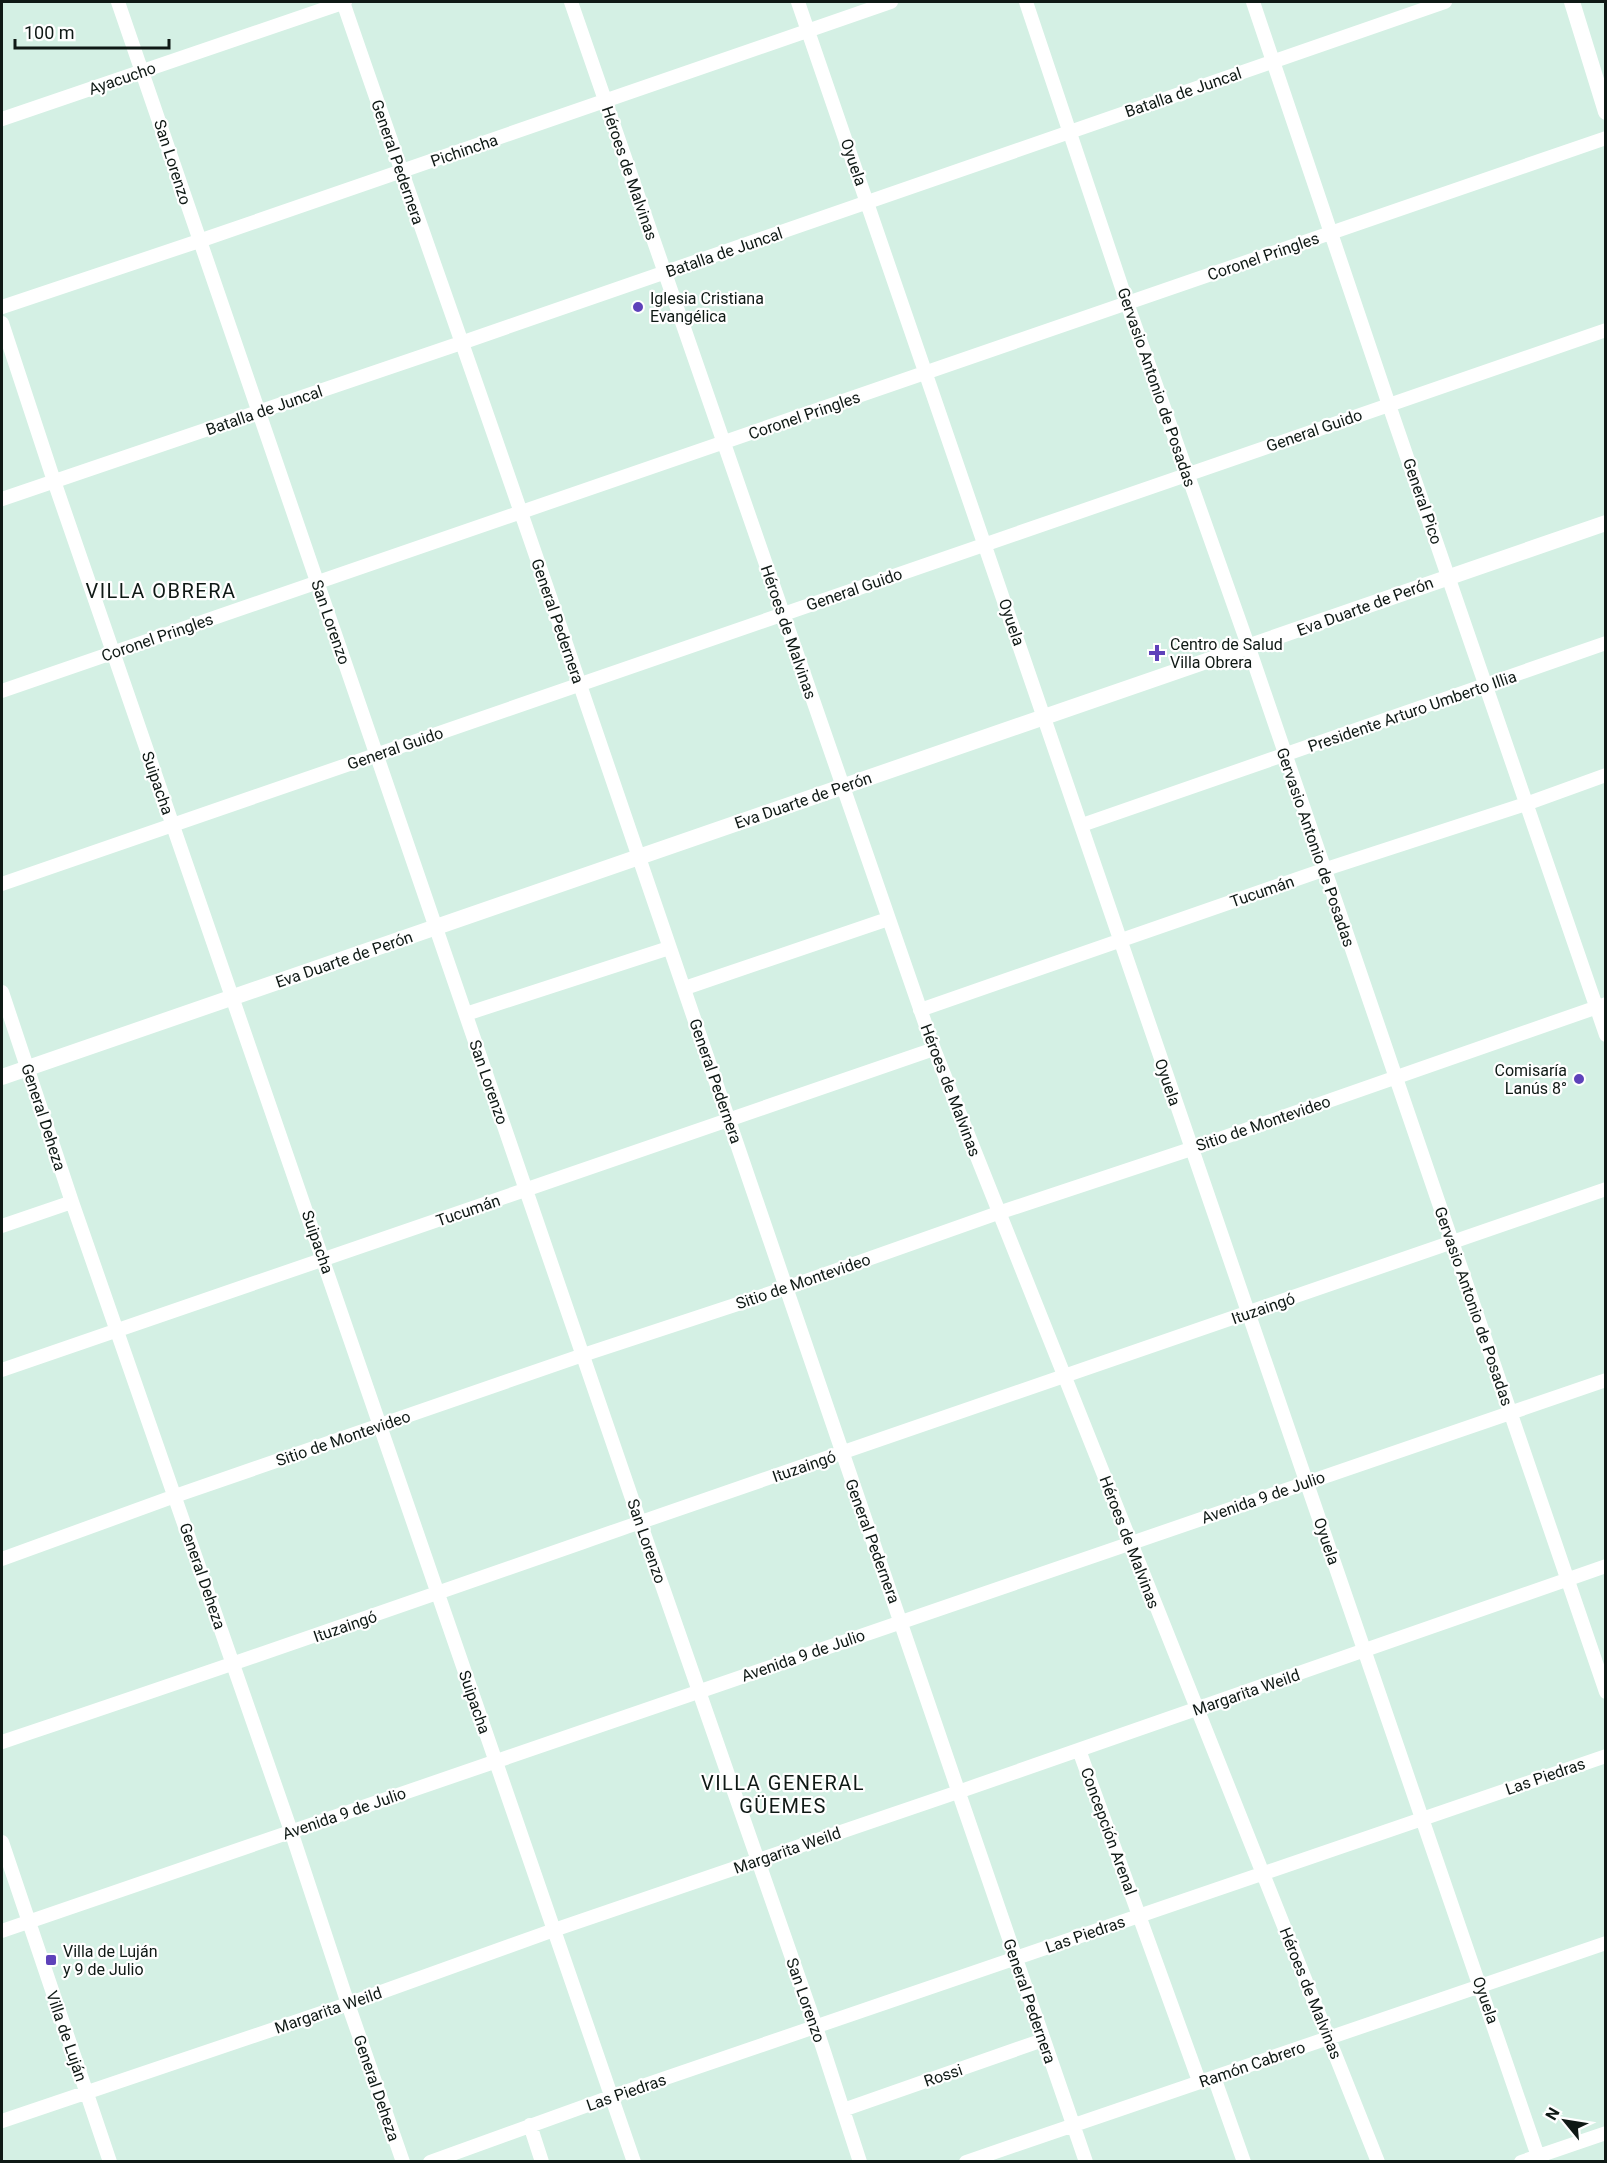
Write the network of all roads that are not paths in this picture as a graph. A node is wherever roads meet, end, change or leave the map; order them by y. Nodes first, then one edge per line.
1 (118, 2) edge
2 (344, 2) edge
3 (571, 2) edge
4 (798, 2) edge
5 (891, 2) edge
6 (1026, 2) edge
7 (1253, 2) edge
8 (1445, 2) edge
9 (1572, 2) edge
10 (808, 30) junction
11 (1274, 61) junction
12 (142, 71) junction
13 (605, 101) junction
14 (1605, 112) edge
15 (2, 119) edge
16 (1070, 130) junction
17 (1605, 138) edge
18 (401, 171) junction
19 (868, 202) junction
20 (1332, 233) junction
21 (199, 241) junction
22 (663, 272) junction
23 (1127, 303) junction
24 (2, 308) edge
25 (2, 323) edge
26 (1605, 330) edge
27 (461, 343) junction
28 (926, 373) junction
29 (1389, 405) junction
30 (258, 412) junction
31 (723, 443) junction
32 (1186, 474) junction
33 (54, 481) junction
34 (2, 500) edge
35 (520, 513) junction
36 (1605, 523) edge
37 (986, 544) junction
38 (1449, 576) junction
39 (318, 583) junction
40 (782, 614) junction
41 (1605, 643) edge
42 (1249, 648) junction
43 (114, 652) junction
44 (580, 684) junction
45 (1485, 684) junction
46 (2, 691) edge
47 (1044, 717) junction
48 (377, 753) junction
49 (1285, 756) junction
50 (1605, 776) edge
51 (842, 787) junction
52 (1526, 804) junction
53 (1082, 825) junction
54 (173, 826) junction
55 (637, 857) junction
56 (1323, 870) junction
57 (2, 884) edge
58 (888, 919) junction
59 (436, 927) junction
60 (1120, 941) junction
61 (669, 948) junction
62 (685, 988) junction
63 (2, 992) edge
64 (232, 998) junction
65 (1601, 1006) edge
66 (920, 1010) junction
67 (466, 1014) junction
68 (1605, 1035) edge
69 (934, 1049) junction
70 (28, 1068) junction
71 (2, 1077) edge
72 (1395, 1077) junction
73 (729, 1119) junction
74 (1191, 1149) junction
75 (1605, 1189) edge
76 (526, 1190) junction
77 (72, 1202) junction
78 (998, 1213) junction
79 (2, 1226) edge
80 (1452, 1242) junction
81 (323, 1258) junction
82 (786, 1288) junction
83 (1248, 1313) junction
84 (117, 1330) junction
85 (583, 1355) junction
86 (2, 1370) edge
87 (1065, 1374) junction
88 (1605, 1380) edge
89 (1511, 1413) junction
90 (381, 1426) junction
91 (841, 1453) junction
92 (1307, 1482) junction
93 (175, 1496) junction
94 (640, 1522) junction
95 (1130, 1543) junction
96 (2, 1559) edge
97 (1605, 1566) edge
98 (1568, 1579) junction
99 (438, 1593) junction
100 (902, 1622) junction
101 (1365, 1651) junction
102 (234, 1665) junction
103 (699, 1690) junction
104 (1605, 1692) edge
105 (1196, 1709) junction
106 (2, 1742) edge
107 (1080, 1750) junction
108 (1605, 1756) edge
109 (495, 1762) junction
110 (958, 1792) junction
111 (1424, 1818) junction
112 (291, 1831) junction
113 (2, 1842) edge
114 (758, 1859) junction
115 (1264, 1874) junction
116 (1139, 1915) junction
117 (29, 1921) junction
118 (2, 1930) edge
119 (554, 1930) junction
120 (1605, 1942) edge
121 (1016, 1958) junction
122 (1481, 1985) junction
123 (348, 2004) junction
124 (816, 2027) junction
125 (1329, 2037) junction
126 (1043, 2040) junction
127 (1214, 2077) junction
128 (1199, 2081) junction
129 (86, 2092) junction
130 (613, 2096) junction
131 (843, 2110) junction
132 (2, 2121) edge
133 (530, 2125) junction
134 (1073, 2125) junction
135 (1605, 2133) edge
136 (1539, 2159) edge
137 (110, 2162) edge
138 (403, 2162) edge
139 (430, 2162) edge
140 (542, 2162) edge
141 (634, 2162) edge
142 (860, 2162) edge
143 (966, 2162) edge
144 (1086, 2162) edge
145 (1244, 2162) edge
146 (1378, 2162) edge
147 (1521, 2162) edge

1 - 12 street, San Lorenzo
2 - 12 street, Ayacucho
2 - 18 street, General Pedernera
3 - 13 street, Héroes de Malvinas
4 - 10 street, Oyuela
5 - 10 street, Pichincha
6 - 16 street, Gervasio Antonio de Posadas
7 - 11 street, General Pico
8 - 11 street, Batalla de Juncal
9 - 14 main road
10 - 13 street, Pichincha
10 - 19 street, Oyuela
11 - 16 street, Batalla de Juncal
11 - 20 street, General Pico
12 - 15 street, Ayacucho
12 - 21 street, San Lorenzo
13 - 18 street, Pichincha
13 - 22 street, Héroes de Malvinas
16 - 19 street, Batalla de Juncal
16 - 23 street, Gervasio Antonio de Posadas
17 - 20 street, Coronel Pringles
18 - 21 street, Pichincha
18 - 27 street, General Pedernera
19 - 22 street, Batalla de Juncal
19 - 28 street, Oyuela
20 - 23 street, Coronel Pringles
20 - 29 street, General Pico
21 - 24 street, Pichincha
21 - 30 street, San Lorenzo
22 - 27 street, Batalla de Juncal
22 - 31 street, Héroes de Malvinas
23 - 28 street, Coronel Pringles
23 - 32 street, Gervasio Antonio de Posadas
25 - 33 street, Suipacha
26 - 29 street, General Guido
27 - 30 street, Batalla de Juncal
27 - 35 street, General Pedernera
28 - 31 street, Coronel Pringles
28 - 37 street, Oyuela
29 - 32 street, General Guido
29 - 38 street, General Pico
30 - 33 street, Batalla de Juncal
30 - 39 street, San Lorenzo
31 - 35 street, Coronel Pringles
31 - 40 street, Héroes de Malvinas
32 - 37 street, General Guido
32 - 42 street, Gervasio Antonio de Posadas
33 - 34 street, Batalla de Juncal
33 - 43 street, Suipacha
35 - 39 street, Coronel Pringles
35 - 44 street, General Pedernera
36 - 38 main road, Eva Duarte de Perón
37 - 40 street, General Guido
37 - 47 street, Oyuela
38 - 42 main road, Eva Duarte de Perón
38 - 45 street, General Pico
39 - 43 street, Coronel Pringles
39 - 48 street, San Lorenzo
40 - 44 street, General Guido
40 - 51 street, Héroes de Malvinas
41 - 45 street, Presidente Arturo Umberto Illia
42 - 47 main road, Eva Duarte de Perón
42 - 49 street, Gervasio Antonio de Posadas
43 - 46 street, Coronel Pringles
43 - 54 street, Suipacha
44 - 48 street, General Guido
44 - 55 street, General Pedernera
45 - 49 street, Presidente Arturo Umberto Illia
45 - 52 street, General Pico
47 - 51 main road, Eva Duarte de Perón
47 - 53 street, Oyuela
48 - 54 street, General Guido
48 - 59 street, San Lorenzo
49 - 53 street, Presidente Arturo Umberto Illia
49 - 56 street, Gervasio Antonio de Posadas
50 - 52 street, Tucumán
51 - 55 main road, Eva Duarte de Perón
51 - 58 street, Héroes de Malvinas
52 - 56 street, Tucumán
52 - 65 street, General Pico
53 - 60 street, Oyuela
54 - 57 street, General Guido
54 - 64 street, Suipacha
55 - 59 main road, Eva Duarte de Perón
55 - 61 street, General Pedernera
56 - 60 street, Tucumán
56 - 72 street, Gervasio Antonio de Posadas
58 - 62 street
58 - 66 street, Héroes de Malvinas
59 - 64 main road, Eva Duarte de Perón
59 - 67 street, San Lorenzo
60 - 66 street, Tucumán
60 - 74 street, Oyuela
61 - 62 street, General Pedernera
61 - 67 street
62 - 73 street, General Pedernera
63 - 70 street, General Deheza
64 - 70 main road, Eva Duarte de Perón
64 - 81 street, Suipacha
65 - 68 street, General Pico
65 - 72 street, Sitio de Montevideo
66 - 69 street, Héroes de Malvinas
67 - 76 street, San Lorenzo
69 - 73 street, Tucumán
69 - 78 street, Héroes de Malvinas
70 - 71 main road, Eva Duarte de Perón
70 - 77 street, General Deheza
72 - 74 street, Sitio de Montevideo
72 - 80 street, Gervasio Antonio de Posadas
73 - 76 street, Tucumán
73 - 82 street, General Pedernera
74 - 78 street, Sitio de Montevideo
74 - 83 street, Oyuela
75 - 80 street, Ituzaingó
76 - 81 street, Tucumán
76 - 85 street, San Lorenzo
77 - 79 street
77 - 84 street, General Deheza
78 - 82 street, Sitio de Montevideo
78 - 87 street, Héroes de Malvinas
80 - 83 street, Ituzaingó
80 - 89 street, Gervasio Antonio de Posadas
81 - 84 street, Tucumán
81 - 90 street, Suipacha
82 - 85 street, Sitio de Montevideo
82 - 91 street, General Pedernera
83 - 87 street, Ituzaingó
83 - 92 street, Oyuela
84 - 86 street, Tucumán
84 - 93 street, General Deheza
85 - 90 street, Sitio de Montevideo
85 - 94 street, San Lorenzo
87 - 91 street, Ituzaingó
87 - 95 street, Héroes de Malvinas
88 - 89 street, Avenida 9 de Julio
89 - 92 street, Avenida 9 de Julio
89 - 98 street, Gervasio Antonio de Posadas
90 - 93 street, Sitio de Montevideo
90 - 99 street, Suipacha
91 - 94 street, Ituzaingó
91 - 100 street, General Pedernera
92 - 95 street, Avenida 9 de Julio
92 - 101 street, Oyuela
93 - 96 street, Sitio de Montevideo
93 - 102 street, General Deheza
94 - 99 street, Ituzaingó
94 - 103 street, San Lorenzo
95 - 100 street, Avenida 9 de Julio
95 - 105 street, Héroes de Malvinas
97 - 98 street, Margarita Weild
98 - 101 street, Margarita Weild
98 - 104 street, Gervasio Antonio de Posadas
99 - 102 street, Ituzaingó
99 - 109 street, Suipacha
100 - 103 street, Avenida 9 de Julio
100 - 110 street, General Pedernera
101 - 105 street, Margarita Weild
101 - 111 street, Oyuela
102 - 106 street, Ituzaingó
102 - 112 street, General Deheza
103 - 109 street, Avenida 9 de Julio
103 - 114 street, San Lorenzo
105 - 107 street, Margarita Weild
105 - 115 street, Héroes de Malvinas
107 - 110 street, Margarita Weild
107 - 116 street, Concepción Arenal
108 - 111 street, Las Piedras
109 - 112 street, Avenida 9 de Julio
109 - 119 street, Suipacha
110 - 114 street, Margarita Weild
110 - 121 street, General Pedernera
111 - 115 street, Las Piedras
111 - 122 street, Oyuela
112 - 117 street, Avenida 9 de Julio
112 - 123 street, General Deheza
113 - 117 street, Villa de Luján
114 - 119 street, Margarita Weild
114 - 124 street, San Lorenzo
115 - 116 street, Las Piedras
115 - 125 street, Héroes de Malvinas
116 - 121 street, Las Piedras
116 - 128 street, Concepción Arenal
117 - 118 street, Avenida 9 de Julio
117 - 129 street, Villa de Luján
119 - 123 street, Margarita Weild
119 - 130 street, Suipacha
120 - 122 street, Ramón Cabrero
121 - 124 street, Las Piedras
121 - 126 street, General Pedernera
122 - 125 street, Ramón Cabrero
122 - 136 street, Oyuela
123 - 129 street, Margarita Weild
123 - 138 street, General Deheza
124 - 130 street, Las Piedras
124 - 131 street, San Lorenzo
125 - 127 street, Ramón Cabrero
125 - 146 street, Héroes de Malvinas
126 - 131 street, Rossi
126 - 134 street, General Pedernera
127 - 128 street, Ramón Cabrero
127 - 145 street
128 - 134 street, Ramón Cabrero
129 - 132 street, Margarita Weild
129 - 137 street, Villa de Luján
130 - 133 street, Las Piedras
130 - 141 street, Suipacha
131 - 142 street, San Lorenzo
133 - 139 street, Las Piedras
133 - 140 street
134 - 143 street, Ramón Cabrero
134 - 144 street, General Pedernera
135 - 136 street
136 - 147 street

